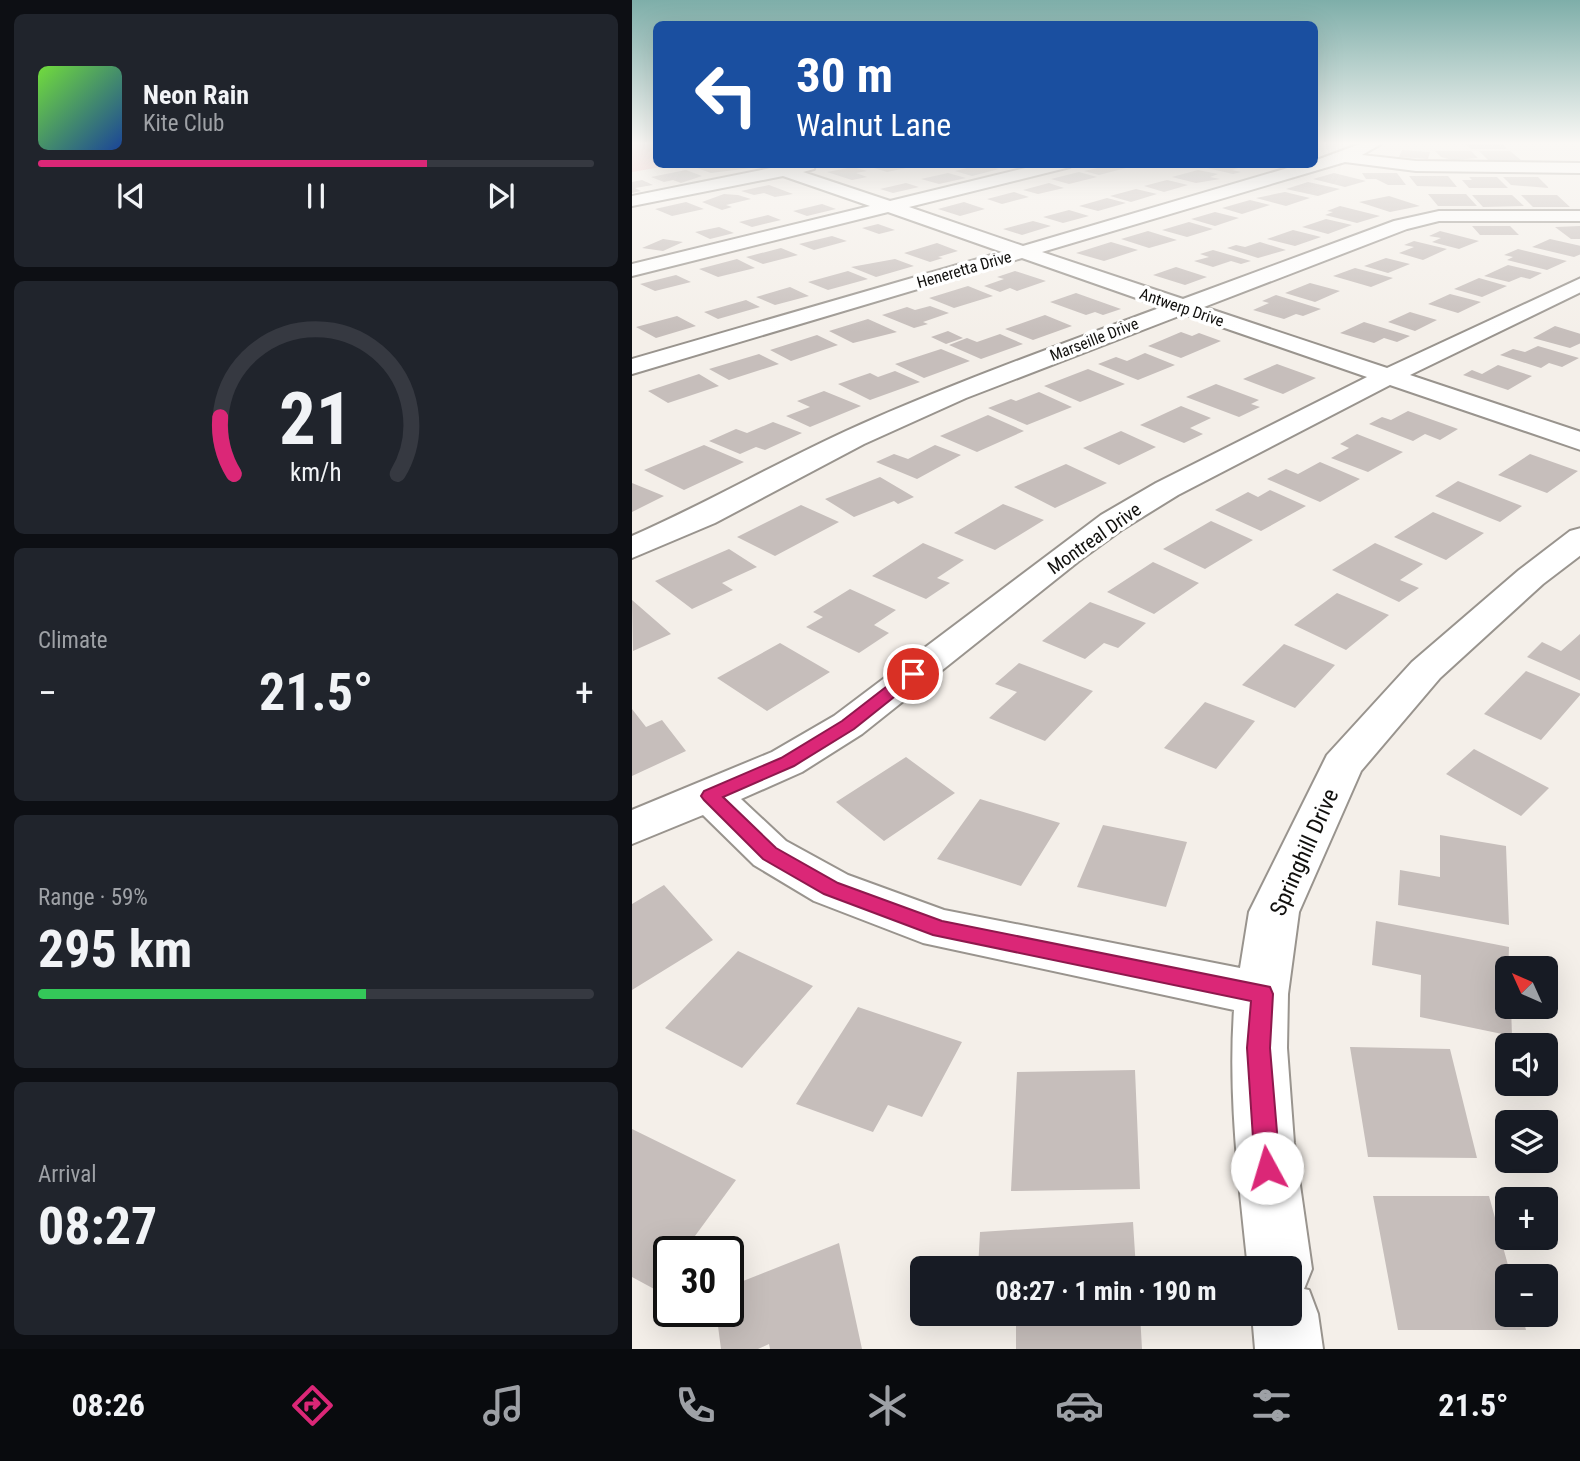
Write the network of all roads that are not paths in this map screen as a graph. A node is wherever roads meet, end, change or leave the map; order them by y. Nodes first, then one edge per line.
1 (883, 207) edge
2 (890, 207) edge
3 (1175, 207) edge
4 (886, 208) junction
5 (1580, 216) edge
6 (1020, 253) junction
7 (632, 270) edge
8 (1580, 284) edge
9 (1180, 307) junction
10 (632, 367) edge
11 (1387, 377) junction
12 (1580, 442) edge
13 (1580, 538) edge
14 (632, 548) edge
15 (710, 796) junction
16 (632, 828) edge
17 (1263, 994) junction
18 (1278, 1256) edge
19 (1286, 1326) edge
20 (1289, 1349) edge

1 - 4 street, Antwerp Drive
2 - 4 street
3 - 6 street, Heneretta Drive
4 - 6 street, Antwerp Drive
4 - 7 street
5 - 9 street, Marseille Drive
6 - 9 street, Antwerp Drive
6 - 10 street, Heneretta Drive
8 - 11 street, Montreal Drive
9 - 11 street, Antwerp Drive
9 - 14 street, Marseille Drive
11 - 12 street, Antwerp Drive
11 - 15 street, Montreal Drive
13 - 17 street, Springhill Drive
15 - 16 street, Montreal Drive
15 - 17 street
17 - 18 street, Springhill Drive
19 - 20 street

